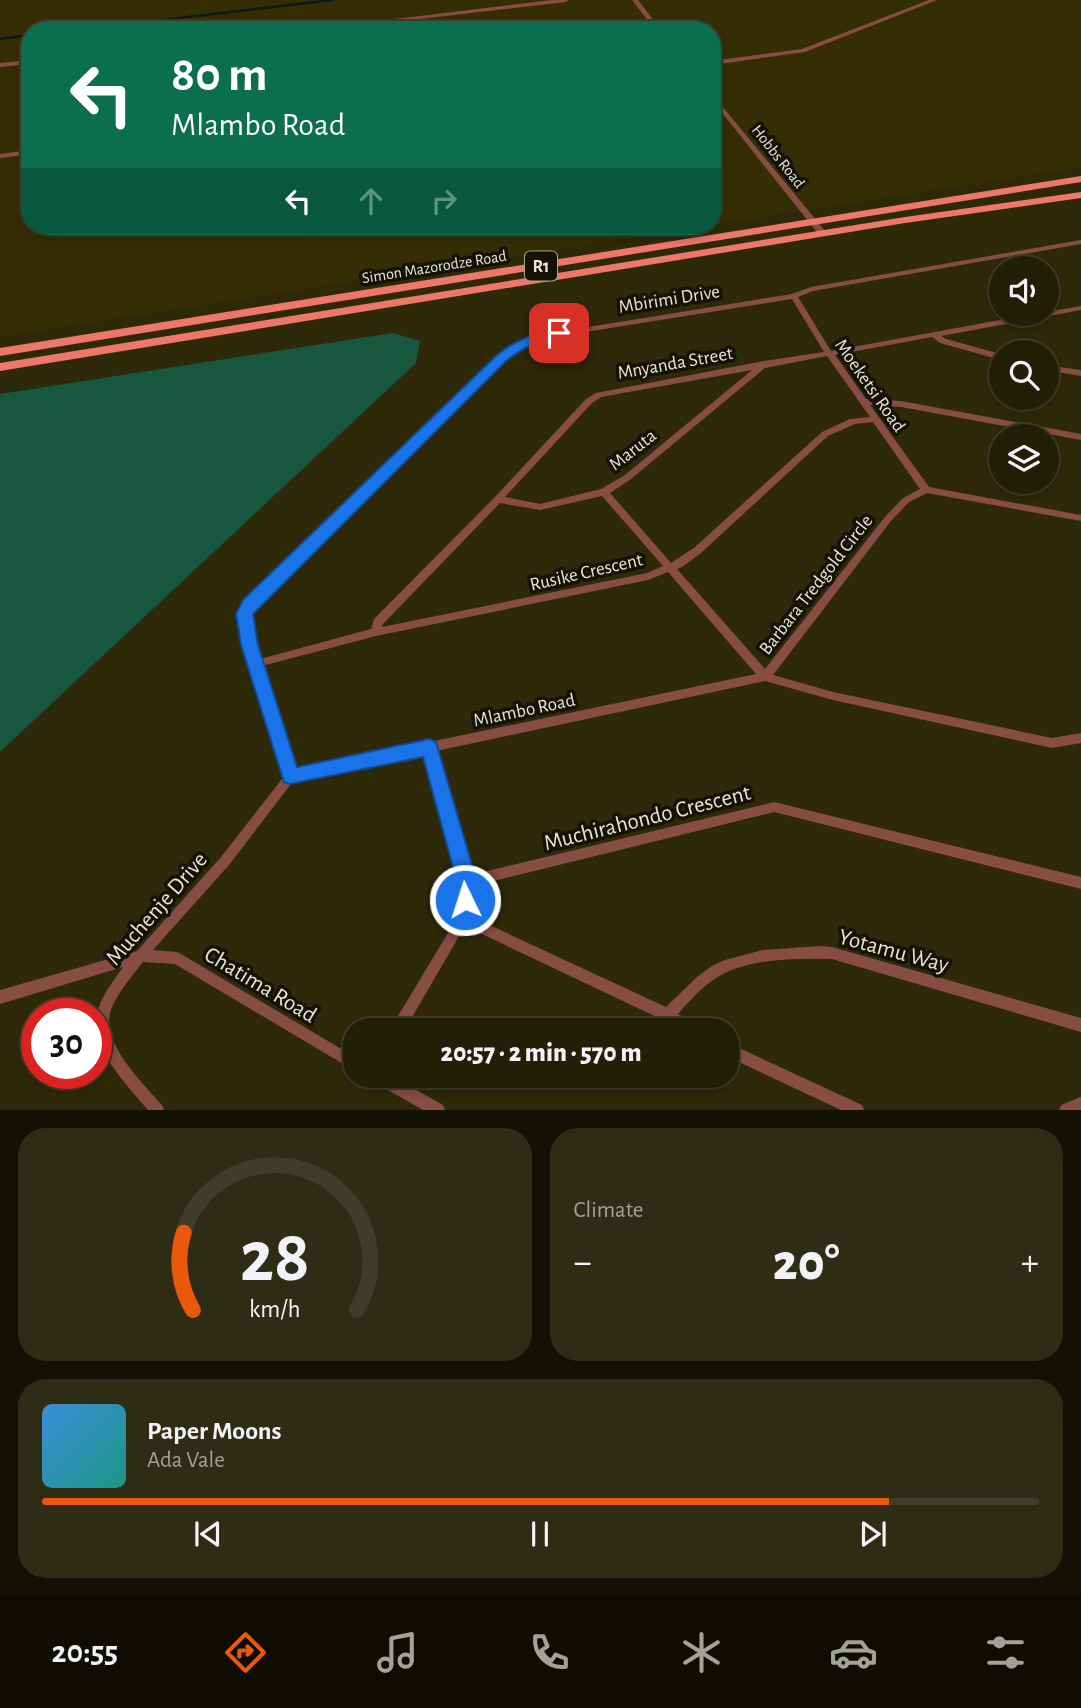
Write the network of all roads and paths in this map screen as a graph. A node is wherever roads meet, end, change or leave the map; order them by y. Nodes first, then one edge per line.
1 (566, 0) edge
2 (635, 0) edge
3 (934, 0) edge
4 (385, 21) edge
5 (651, 21) edge
6 (21, 62) edge
7 (721, 62) edge
8 (0, 65) edge
9 (721, 107) edge
10 (21, 153) edge
11 (0, 156) edge
12 (1081, 179) edge
13 (1081, 195) edge
14 (905, 220) junction
15 (814, 222) junction
16 (823, 234) junction
17 (1081, 242) edge
18 (794, 296) junction
19 (1081, 309) edge
20 (934, 335) junction
21 (0, 352) edge
22 (829, 353) junction
23 (989, 354) edge
24 (764, 364) junction
25 (0, 367) edge
26 (1059, 369) edge
27 (1081, 373) edge
28 (864, 402) junction
29 (876, 419) junction
30 (1081, 437) edge
31 (926, 490) junction
32 (604, 492) junction
33 (498, 499) junction
34 (1081, 519) edge
35 (670, 568) junction
36 (376, 632) junction
37 (256, 664) junction
38 (765, 677) junction
39 (1081, 738) edge
40 (429, 747) junction
41 (290, 776) junction
42 (467, 882) junction
43 (1081, 883) edge
44 (463, 919) junction
45 (140, 956) junction
46 (0, 997) edge
47 (668, 1015) junction
48 (404, 1018) edge
49 (673, 1018) edge
50 (1081, 1025) edge
51 (739, 1055) edge
52 (343, 1057) edge
53 (399, 1088) edge
54 (1081, 1104) edge
55 (157, 1110) edge
56 (438, 1110) edge
57 (857, 1110) edge
58 (1066, 1110) edge

1 - 4 street
2 - 5 street
3 - 7 street
6 - 8 street
9 - 15 street, Hobbs Road
10 - 11 street
12 - 15 highway, Simon Mazorodze Road / R1
13 - 14 highway, Simon Mazorodze Road / R1
14 - 15 highway
14 - 16 highway, Simon Mazorodze Road / R1
15 - 16 street, Hobbs Road
15 - 21 highway, Simon Mazorodze Road / R1
16 - 25 highway, Simon Mazorodze Road / R1
17 - 18 street, Mbirimi Drive
18 - 22 street, Moeketsi Road
18 - 37 street, Mbirimi Drive
19 - 20 street, Mnyanda Street
20 - 22 street, Mnyanda Street
20 - 23 street
22 - 24 street, Mnyanda Street
22 - 28 street, Moeketsi Road
24 - 32 street, Maruta
24 - 33 street, Mnyanda Street
26 - 27 street
28 - 29 street, Moeketsi Road
28 - 30 street
29 - 31 street, Moeketsi Road
29 - 35 street, Rusike Crescent
31 - 34 street
31 - 38 street, Barbara Tredgold Circle
32 - 33 street, Maruta
32 - 35 street
33 - 36 street, Mnyanda Street
35 - 36 street, Rusike Crescent
35 - 38 street
36 - 37 street, Rusike Crescent
37 - 41 street, Mbirimi Drive
38 - 39 street, Barbara Tredgold Circle
38 - 40 street, Mlambo Road
40 - 41 street, Mlambo Road
40 - 42 street
41 - 45 street, Muchenje Drive
42 - 43 street, Muchirahondo Crescent
42 - 44 street
44 - 47 street
44 - 48 street
45 - 46 street
45 - 52 street, Chatima Road
45 - 55 street, Muchenje Drive
47 - 49 street
47 - 50 street, Yotamu Way
51 - 57 street
53 - 56 street
54 - 58 street

